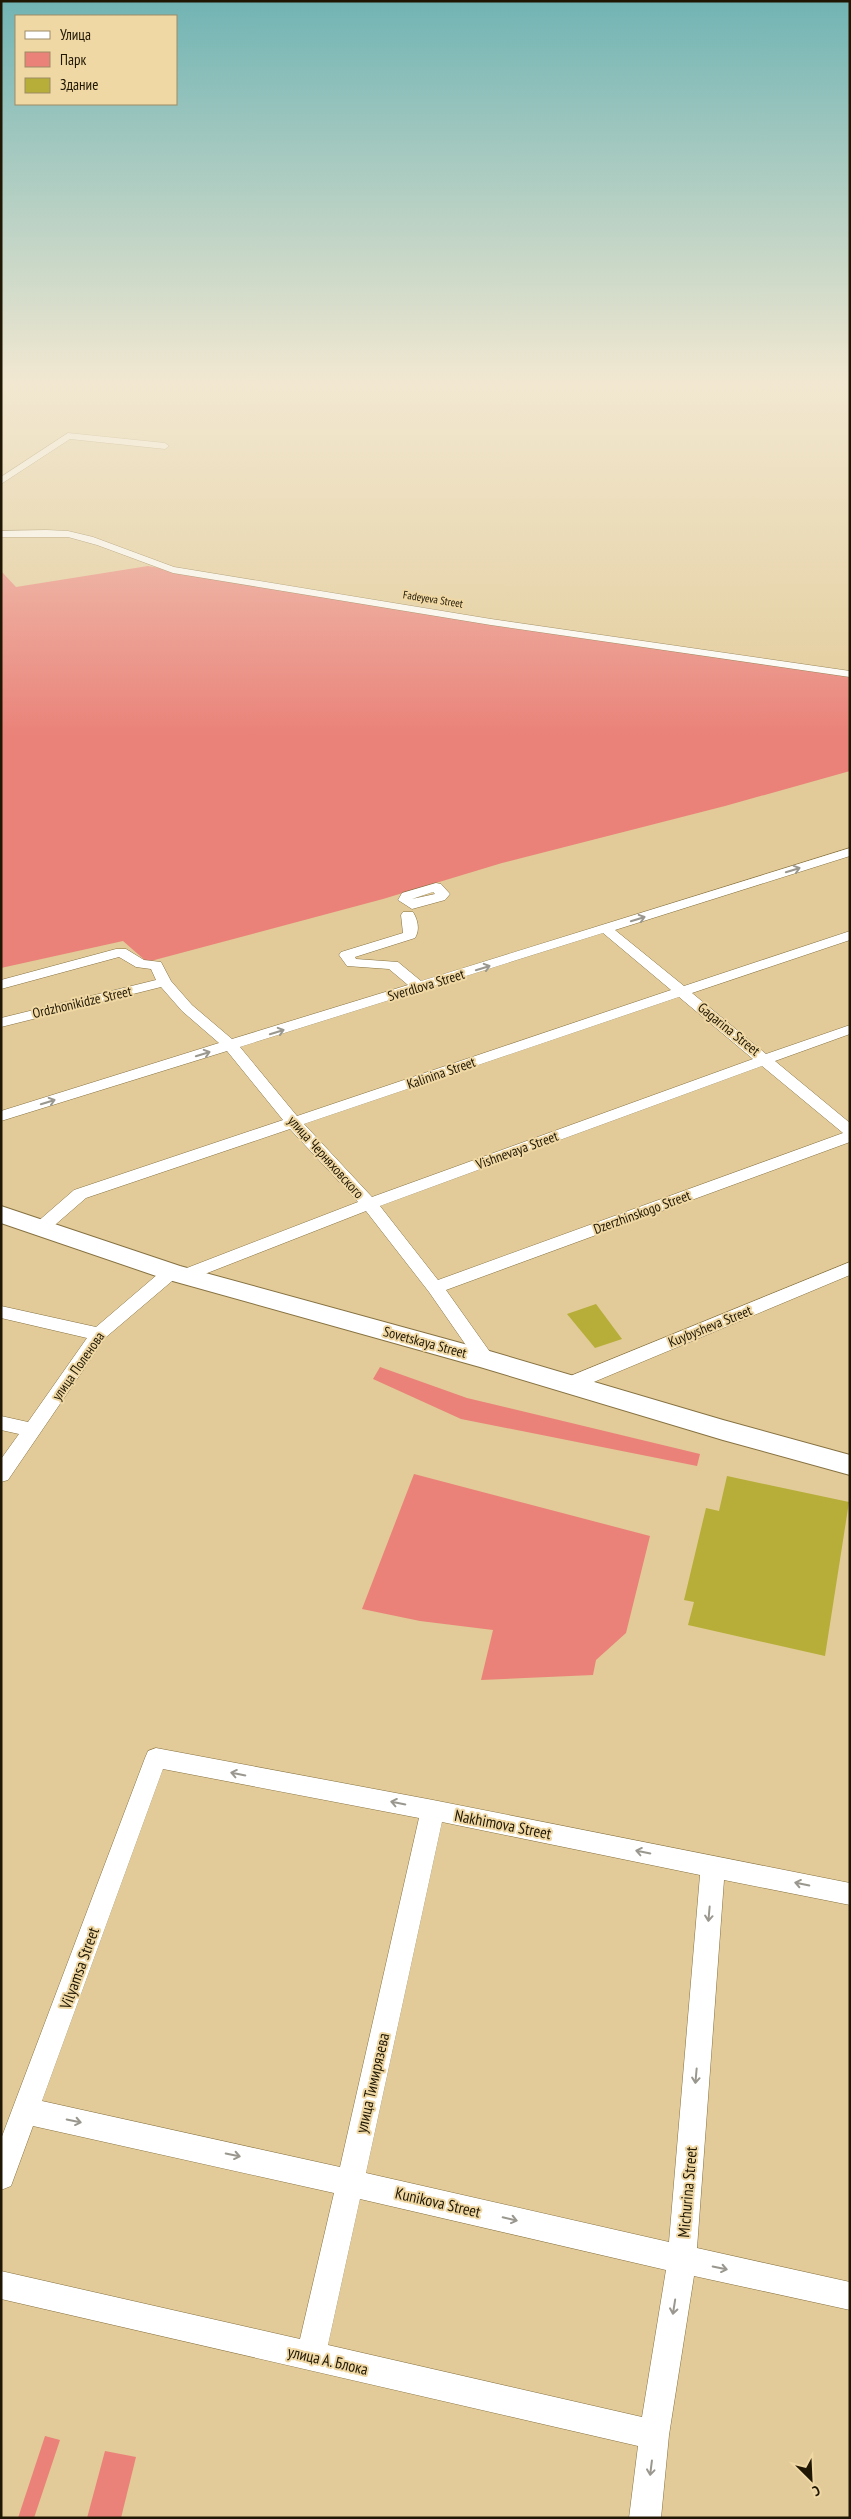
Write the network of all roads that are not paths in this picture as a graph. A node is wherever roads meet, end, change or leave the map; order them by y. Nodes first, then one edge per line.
1 (1, 534) edge
2 (850, 674) edge
3 (850, 852) edge
4 (408, 915) dead end
5 (606, 929) junction
6 (850, 935) edge
7 (164, 982) junction
8 (1, 985) edge
9 (420, 987) junction
10 (681, 991) junction
11 (1, 1023) edge
12 (850, 1029) edge
13 (231, 1046) junction
14 (765, 1059) junction
15 (1, 1116) edge
16 (294, 1123) junction
17 (850, 1131) edge
18 (850, 1136) edge
19 (369, 1204) junction
20 (1, 1214) edge
21 (42, 1227) junction
22 (850, 1268) edge
23 (179, 1274) junction
24 (435, 1288) junction
25 (1, 1312) edge
26 (99, 1334) junction
27 (486, 1359) junction
28 (570, 1384) junction
29 (1, 1423) edge
30 (34, 1430) junction
31 (850, 1465) edge
32 (1, 1475) edge
33 (156, 1758) joint
34 (433, 1810) junction
35 (713, 1865) junction
36 (850, 1894) edge
37 (26, 2111) junction
38 (1, 2176) edge
39 (350, 2182) junction
40 (682, 2260) junction
41 (1, 2285) edge
42 (850, 2296) edge
43 (311, 2356) junction
44 (654, 2435) junction
45 (645, 2518) edge

1 - 2 street, Fadeyeva Street
5 -> 3 street, Sverdlova Street
4 - 9 street
9 -> 5 street, Sverdlova Street
5 - 10 street, Gagarina Street
6 - 10 street, Kalinina Street
7 - 8 street, улица Черняховского
7 - 11 street, Ordzhonikidze Street
7 - 13 street, улица Черняховского
13 -> 9 street, Sverdlova Street
10 - 14 street, Gagarina Street
10 - 16 street, Kalinina Street
12 - 14 street, Vishnevaya Street
15 -> 13 street, Sverdlova Street
13 - 16 street, улица Черняховского
14 - 17 street, Gagarina Street
14 - 19 street, Vishnevaya Street
16 - 19 street, улица Черняховского
16 - 21 street, Kalinina Street
18 - 24 street, Dzerzhinskogo Street
19 - 23 street, Vishnevaya Street
19 - 24 street, улица Черняховского
20 - 21 street, Sovetskaya Street
21 - 23 street, Sovetskaya Street
22 - 28 street, Kuybysheva Street
23 - 26 street, улица Поленова
23 - 27 street, Sovetskaya Street
24 - 27 street, улица Черняховского
25 - 26 street
26 - 30 street, улица Поленова
27 - 28 street, Sovetskaya Street
28 - 31 street, Sovetskaya Street
29 - 30 street
30 - 32 street, улица Поленова
34 -> 33 street, Nakhimova Street
33 - 37 street, Vilyamsa Street
35 -> 34 street, Nakhimova Street
34 - 39 street, улица Тимирязева
36 -> 35 street, Nakhimova Street
35 -> 40 street, Michurina Street
37 - 38 street, Vilyamsa Street
37 -> 39 street, Kunikova Street
39 -> 40 street, Kunikova Street
39 - 43 street, улица Тимирязева
40 -> 42 street, Kunikova Street
40 -> 44 street, Michurina Street
41 - 43 street, улица А. Блока
43 - 44 street, улица А. Блока
44 -> 45 street, Michurina Street

